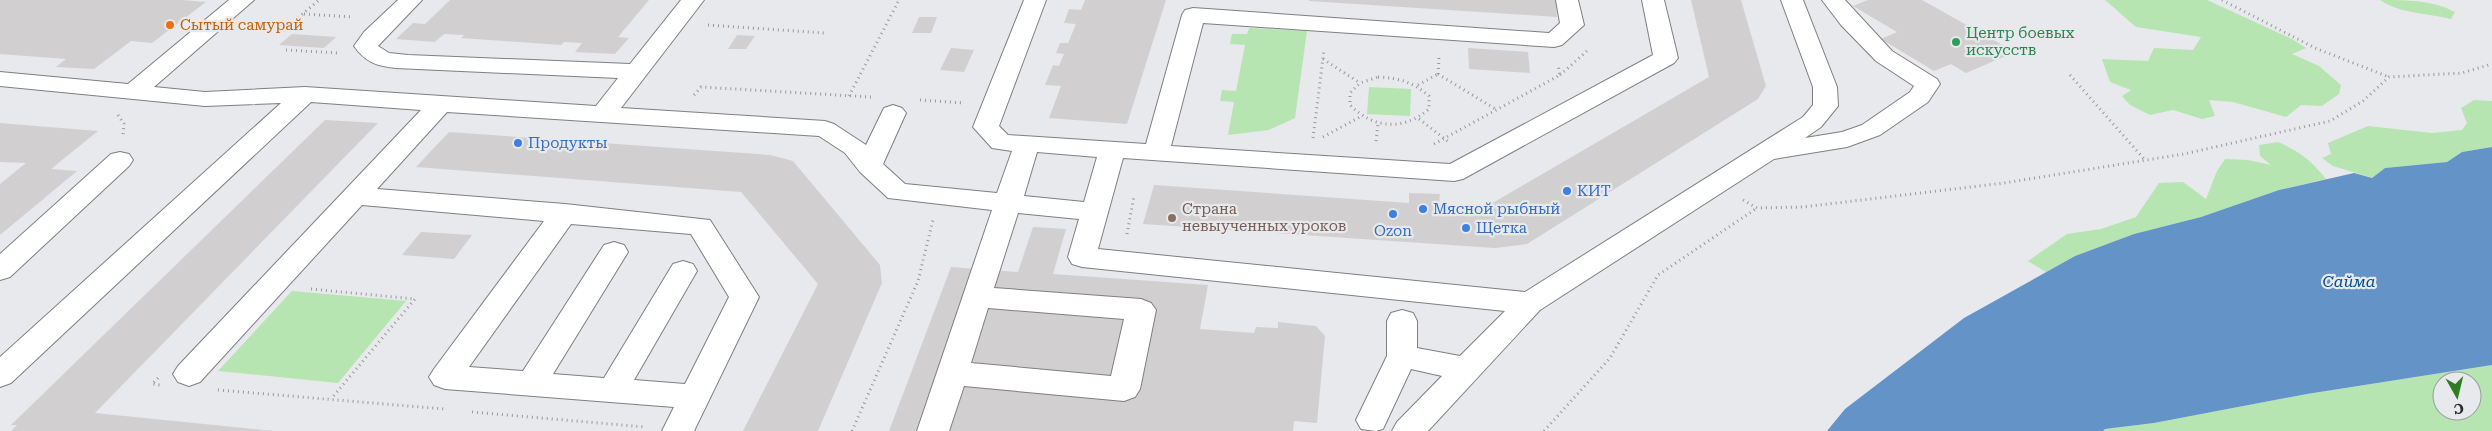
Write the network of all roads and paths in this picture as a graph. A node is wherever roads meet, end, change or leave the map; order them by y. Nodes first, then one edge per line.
1 (243, 0) edge
2 (319, 0) edge
3 (411, 0) edge
4 (693, 0) edge
5 (899, 0) edge
6 (1035, 0) edge
7 (1567, 0) edge
8 (1653, 0) edge
9 (1792, 0) edge
10 (1833, 0) edge
11 (2222, 0) edge
12 (304, 14) junction
13 (358, 18) dead end
14 (675, 23) junction
15 (1327, 24) junction
16 (824, 33) dead end
17 (279, 34) dead end
18 (1554, 40) junction
19 (1323, 59) junction
20 (2492, 64) edge
21 (637, 72) junction
22 (2070, 75) dead end
23 (2389, 78) junction
24 (0, 79) edge
25 (1360, 83) junction
26 (1418, 85) junction
27 (132, 93) junction
28 (305, 94) junction
29 (849, 96) dead end
30 (441, 104) junction
31 (1497, 110) junction
32 (893, 113) dead end
33 (603, 114) junction
34 (1360, 117) junction
35 (1028, 144) junction
36 (1112, 150) junction
37 (1766, 152) junction
38 (1156, 153) junction
39 (120, 160) dead end
40 (2146, 160) junction
41 (870, 166) junction
42 (1389, 169) junction
43 (1717, 185) junction
44 (355, 196) junction
45 (939, 196) junction
46 (1009, 202) junction
47 (1757, 208) junction
48 (1095, 212) junction
49 (565, 213) junction
50 (614, 252) dead end
51 (0, 270) edge
52 (683, 271) dead end
53 (270, 285) junction
54 (978, 298) junction
55 (1530, 303) junction
56 (1402, 321) dead end
57 (1402, 356) junction
58 (1466, 370) junction
59 (953, 373) junction
60 (189, 374) dead end
61 (0, 375) edge
62 (531, 384) junction
63 (215, 390) dead end
64 (612, 391) junction
65 (694, 397) junction
66 (331, 400) junction
67 (450, 410) dead end
68 (470, 412) dead end
69 (1372, 420) dead end
70 (1414, 429) edge
71 (678, 430) edge
72 (852, 431) edge
73 (933, 431) edge
74 (1544, 431) edge

1 - 27 street
2 - 12 path
3 - 21 street
4 - 14 street
5 - 29 path
6 - 35 street
7 - 18 street
8 - 42 street
9 - 37 street
10 - 37 street
11 - 23 path
12 - 13 path
12 - 17 path
14 - 16 path
14 - 21 street
15 - 18 street
15 - 19 path
15 - 38 street
18 - 31 path
19 - 25 path
19 - 34 path
20 - 23 path
21 - 33 street
22 - 40 path
23 - 40 path
24 - 27 street
25 - 26 path
25 - 34 path
26 - 31 path
26 - 34 path
27 - 28 street
28 - 30 street
28 - 61 street
30 - 33 street
30 - 44 street
31 - 42 path
32 - 41 street
33 - 41 street
35 - 36 street
35 - 46 street
36 - 38 street
36 - 48 street
37 - 43 street
38 - 42 street
39 - 51 street
40 - 47 path
41 - 45 street
43 - 47 path
43 - 55 street
44 - 49 street
44 - 53 street
45 - 46 street
45 - 72 path
46 - 48 street
46 - 54 street
47 - 74 path
48 - 55 street
49 - 62 street
49 - 65 street
50 - 62 street
52 - 64 street
53 - 60 street
53 - 66 path
54 - 59 street
54 - 59 street
55 - 58 street
56 - 57 street
57 - 58 street
57 - 69 street
58 - 70 street
59 - 73 street
62 - 64 street
63 - 66 path
64 - 65 street
65 - 71 street
66 - 67 path
68 - 71 path

